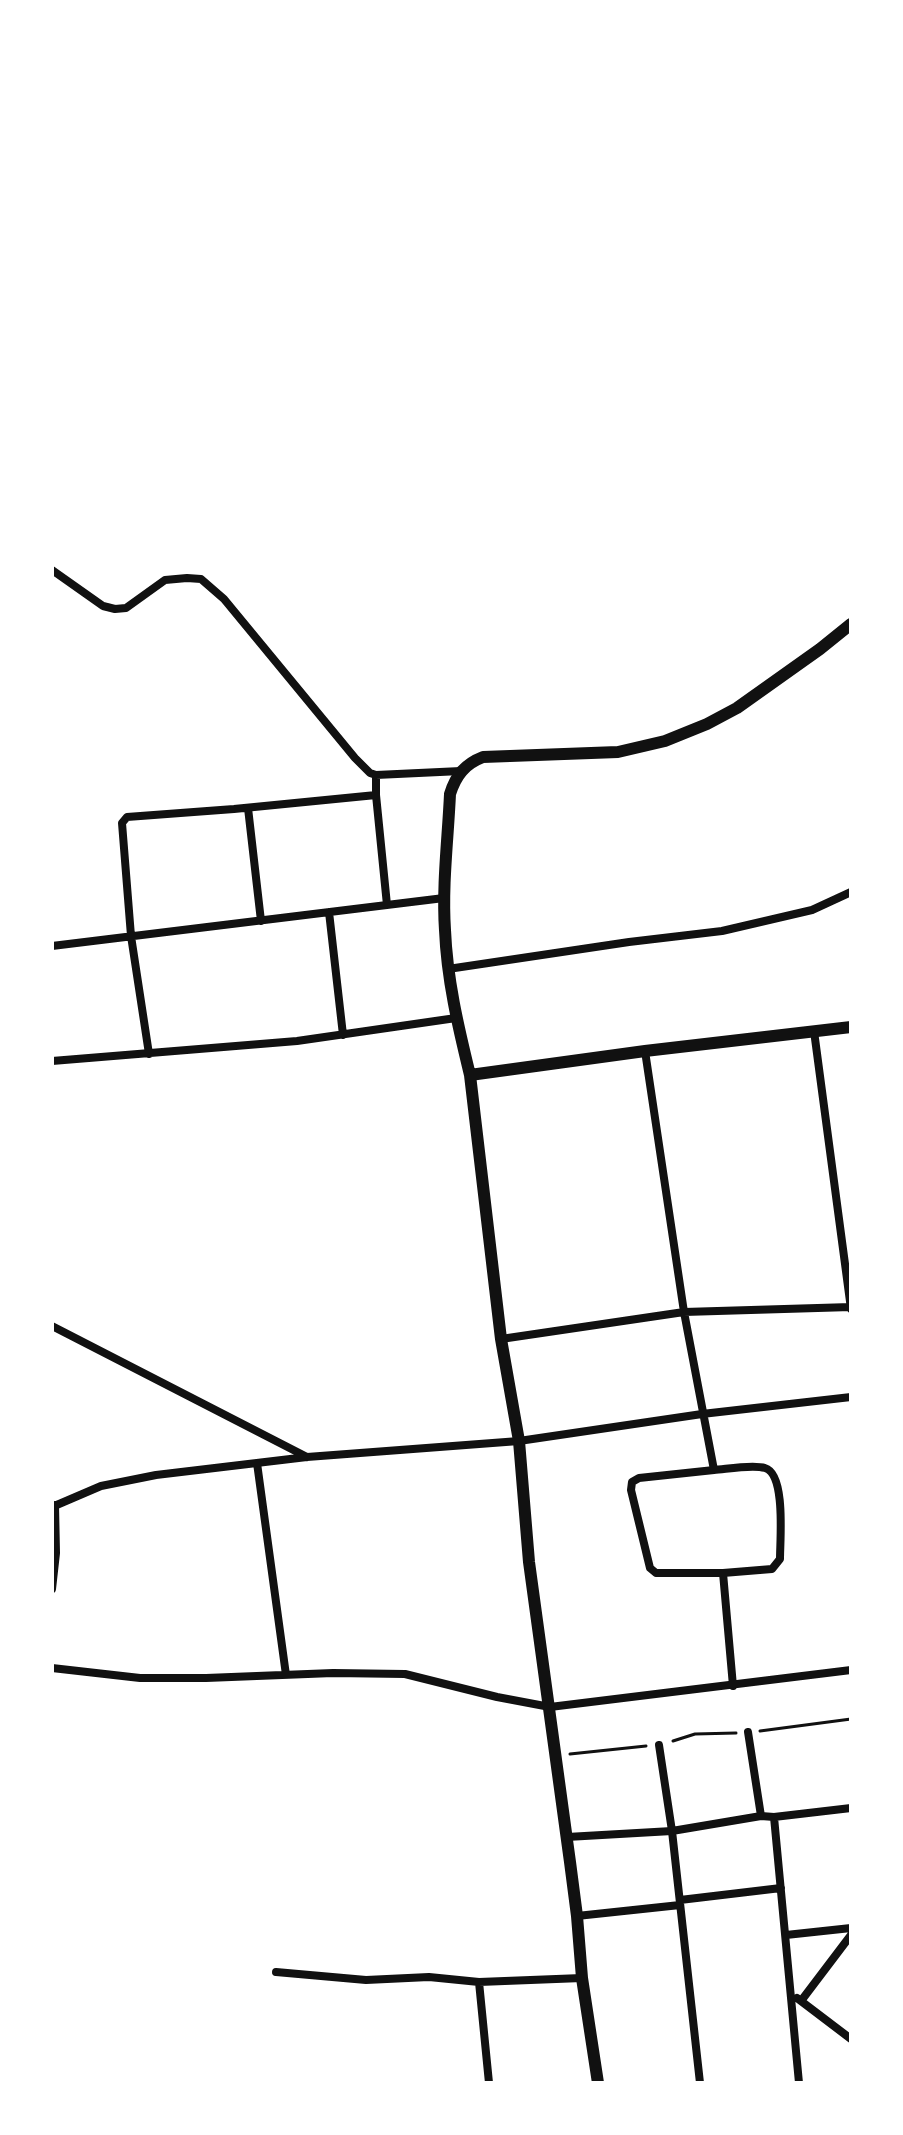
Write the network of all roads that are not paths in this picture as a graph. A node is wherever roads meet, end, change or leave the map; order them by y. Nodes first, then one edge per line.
1 (52, 570) edge
2 (851, 624) edge
3 (461, 771) junction
4 (376, 775) junction
5 (376, 795) junction
6 (248, 808) junction
7 (851, 892) edge
8 (444, 898) junction
9 (387, 905) junction
10 (329, 912) junction
11 (261, 921) junction
12 (131, 936) junction
13 (52, 946) edge
14 (448, 969) junction
15 (456, 1018) junction
16 (851, 1027) edge
17 (814, 1031) junction
18 (343, 1035) junction
19 (645, 1051) junction
20 (149, 1054) junction
21 (52, 1061) edge
22 (470, 1075) junction
23 (850, 1292) edge
24 (851, 1308) edge
25 (684, 1312) junction
26 (52, 1326) edge
27 (501, 1339) junction
28 (851, 1397) edge
29 (702, 1414) junction
30 (519, 1441) junction
31 (307, 1457) junction
32 (257, 1463) junction
33 (714, 1470) junction
34 (54, 1506) edge
35 (723, 1573) junction
36 (52, 1589) edge
37 (52, 1668) edge
38 (851, 1670) edge
39 (286, 1675) junction
40 (733, 1686) junction
41 (550, 1707) junction
42 (748, 1732) road end
43 (659, 1745) road end
44 (851, 1808) edge
45 (761, 1816) junction
46 (774, 1817) junction
47 (672, 1831) junction
48 (567, 1837) junction
49 (781, 1888) junction
50 (680, 1902) junction
51 (577, 1916) junction
52 (851, 1928) edge
53 (786, 1935) junction
54 (851, 1935) edge
55 (276, 1972) dead end
56 (582, 1978) junction
57 (479, 1982) junction
58 (791, 1994) junction
59 (801, 2001) junction
60 (851, 2039) edge
61 (489, 2083) edge
62 (598, 2083) edge
63 (700, 2083) edge
64 (799, 2083) edge

1 - 4 street
2 - 3 street
3 - 4 street
3 - 8 street
4 - 5 street
5 - 6 street
5 - 9 street
6 - 11 street
6 - 12 street
7 - 14 street
8 - 9 street
8 - 14 street
9 - 10 street
10 - 11 street
10 - 18 street
11 - 12 street
12 - 13 street
12 - 20 street
14 - 15 street
15 - 18 street
15 - 22 street
16 - 17 street
17 - 19 street
17 - 23 street
18 - 20 street
19 - 22 street
19 - 25 street
20 - 21 street
22 - 27 street
23 - 24 street
24 - 25 street
25 - 27 street
25 - 29 street
26 - 31 street
27 - 30 street
28 - 29 street
29 - 30 street
29 - 33 street
30 - 31 street
30 - 41 street
31 - 32 street
32 - 34 street
32 - 39 street
33 - 35 street
33 - 35 street
34 - 36 street
35 - 40 street
37 - 39 street
38 - 40 street
39 - 41 street
40 - 41 street
41 - 48 street
42 - 45 street
43 - 47 street
44 - 46 street
45 - 46 street
45 - 47 street
46 - 49 street
47 - 48 street
47 - 50 street
48 - 51 street
49 - 50 street
49 - 53 street
50 - 51 street
50 - 63 street
51 - 56 street
52 - 53 street
53 - 58 street
54 - 59 street
55 - 57 street
56 - 57 street
56 - 62 street
57 - 61 street
58 - 59 street
58 - 64 street
59 - 60 street

